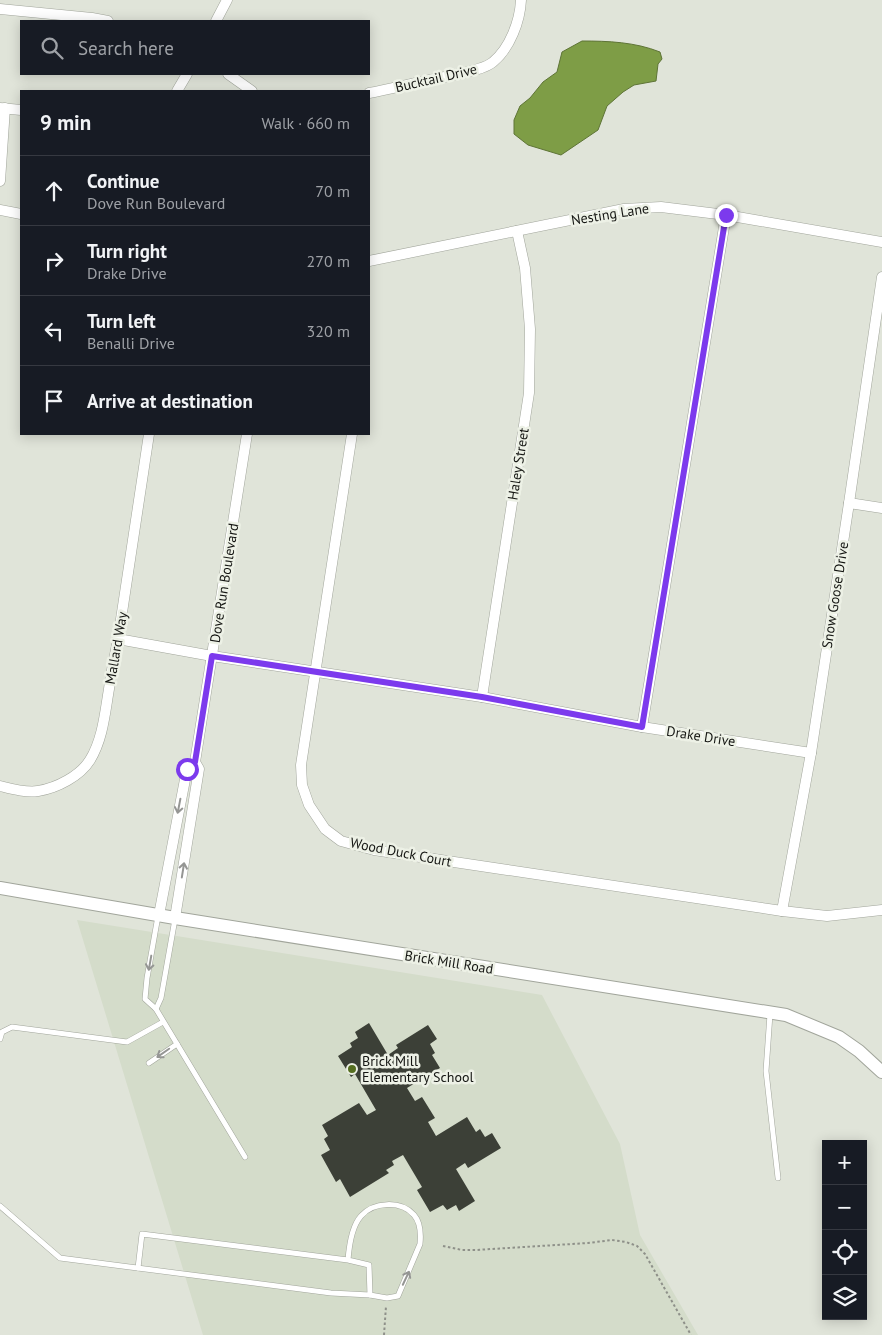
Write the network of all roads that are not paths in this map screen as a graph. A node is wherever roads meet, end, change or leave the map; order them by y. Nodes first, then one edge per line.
1 (228, 0) edge
2 (521, 0) edge
3 (0, 9) edge
4 (103, 20) edge
5 (217, 20) edge
6 (186, 75) edge
7 (229, 75) edge
8 (178, 90) edge
9 (251, 90) edge
10 (370, 93) edge
11 (3, 108) edge
12 (20, 110) edge
13 (0, 181) edge
14 (0, 210) edge
15 (20, 214) edge
16 (726, 215) junction
17 (516, 231) junction
18 (882, 242) edge
19 (370, 261) edge
20 (882, 277) edge
21 (149, 435) edge
22 (247, 435) edge
23 (352, 435) edge
24 (850, 503) junction
25 (882, 508) edge
26 (118, 639) junction
27 (212, 656) junction
28 (315, 671) junction
29 (482, 697) junction
30 (642, 727) junction
31 (810, 753) junction
32 (195, 762) junction
33 (0, 786) edge
34 (0, 888) edge
35 (882, 910) edge
36 (782, 911) junction
37 (158, 915) junction
38 (175, 918) junction
39 (156, 1009) junction
40 (770, 1013) junction
41 (164, 1022) junction
42 (0, 1039) edge
43 (177, 1044) junction
44 (149, 1063) dead end
45 (882, 1072) edge
46 (245, 1157) dead end
47 (778, 1178) dead end
48 (0, 1206) edge
49 (348, 1260) junction
50 (138, 1268) junction
51 (370, 1295) junction

1 - 5 street
2 - 10 street, Bucktail Drive
3 - 4 street
6 - 8 street
7 - 9 street
11 - 12 street
11 - 13 street
14 - 15 street
16 - 17 street, Nesting Lane
16 - 18 street, Nesting Lane
16 - 30 street
17 - 19 street, Nesting Lane
17 - 29 street, Haley Street
20 - 24 street, Snow Goose Drive
21 - 26 street, Mallard Way
22 - 27 street, Dove Run Boulevard
23 - 28 street, Wood Duck Court
24 - 25 street
24 - 31 street, Snow Goose Drive
26 - 27 street, Drake Drive
26 - 33 street, Mallard Way
27 - 28 street, Drake Drive
27 - 32 street, Dove Run Boulevard
28 - 29 street, Drake Drive
28 - 36 street, Wood Duck Court
29 - 30 street, Drake Drive
30 - 31 street, Drake Drive
31 - 36 street, Snow Goose Drive
32 -> 37 street, Dove Run Boulevard
38 -> 32 street, Dove Run Boulevard
34 - 37 street, Brick Mill Road
35 - 36 street, Wood Duck Court
37 - 38 street, Brick Mill Road
37 -> 39 lane
38 - 39 lane
38 - 40 street, Brick Mill Road
39 - 41 lane
40 - 45 street, Brick Mill Road
40 - 47 lane
41 - 42 lane
41 - 43 lane
43 -> 44 lane
43 - 46 lane
48 - 50 lane
49 - 50 lane
49 - 51 lane
51 -> 49 lane
50 - 51 lane

